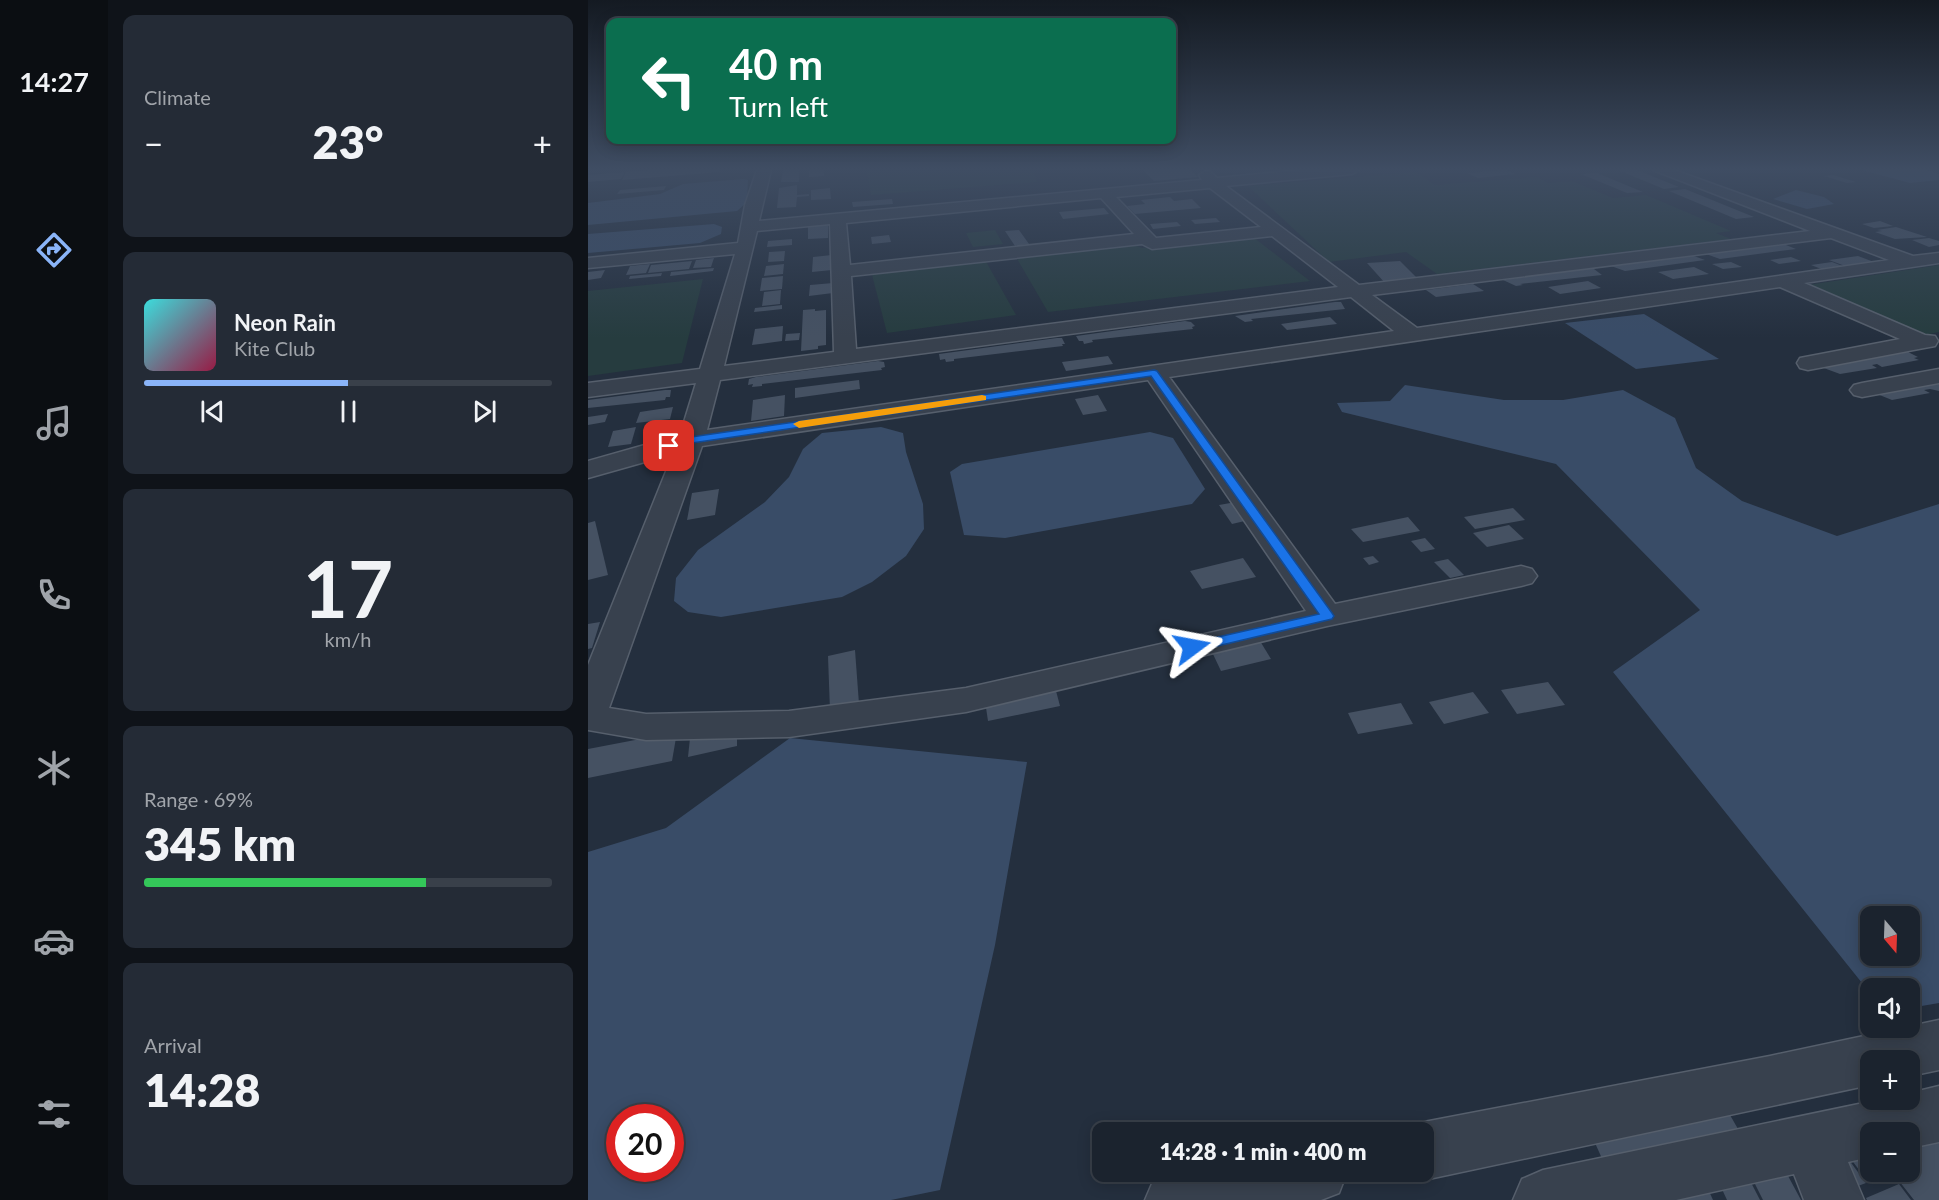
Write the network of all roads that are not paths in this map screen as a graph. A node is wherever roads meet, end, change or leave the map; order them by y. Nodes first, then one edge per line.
1 (750, 226) edge
2 (803, 226) edge
3 (838, 226) edge
4 (1136, 226) edge
5 (1269, 226) edge
6 (1814, 226) edge
7 (1275, 231) junction
8 (1833, 233) junction
9 (747, 237) junction
10 (1147, 238) junction
11 (1939, 258) edge
12 (1911, 262) junction
13 (588, 263) edge
14 (841, 271) junction
15 (1782, 281) junction
16 (1355, 291) junction
17 (1413, 335) junction
18 (1931, 340) edge
19 (845, 358) junction
20 (1808, 363) dead end
21 (1154, 373) junction
22 (709, 376) junction
23 (1939, 376) edge
24 (588, 390) edge
25 (1862, 390) dead end
26 (691, 440) junction
27 (588, 470) edge
28 (1521, 576) dead end
29 (1327, 616) junction
30 (588, 715) edge
31 (1939, 1045) edge
32 (1939, 1114) edge
33 (1810, 1142) junction
34 (1434, 1148) edge
35 (1267, 1182) edge
36 (1175, 1200) edge
37 (1542, 1200) edge
38 (1834, 1200) edge

1 - 9 street
2 - 9 street
3 - 14 street
4 - 10 street
5 - 7 street
6 - 8 street
7 - 10 street
7 - 16 street
8 - 12 street
8 - 16 street
9 - 13 street
9 - 22 street
10 - 14 street
11 - 12 street
12 - 15 street
14 - 19 street
15 - 17 street
15 - 18 street
16 - 17 street
16 - 19 street
17 - 21 street
18 - 20 street
19 - 22 street
21 - 26 street
21 - 29 street
22 - 24 street
22 - 26 street
23 - 25 street
26 - 27 street
26 - 30 street
28 - 29 street
29 - 30 street
31 - 34 street
32 - 33 street
33 - 37 street
33 - 38 street
35 - 36 street

